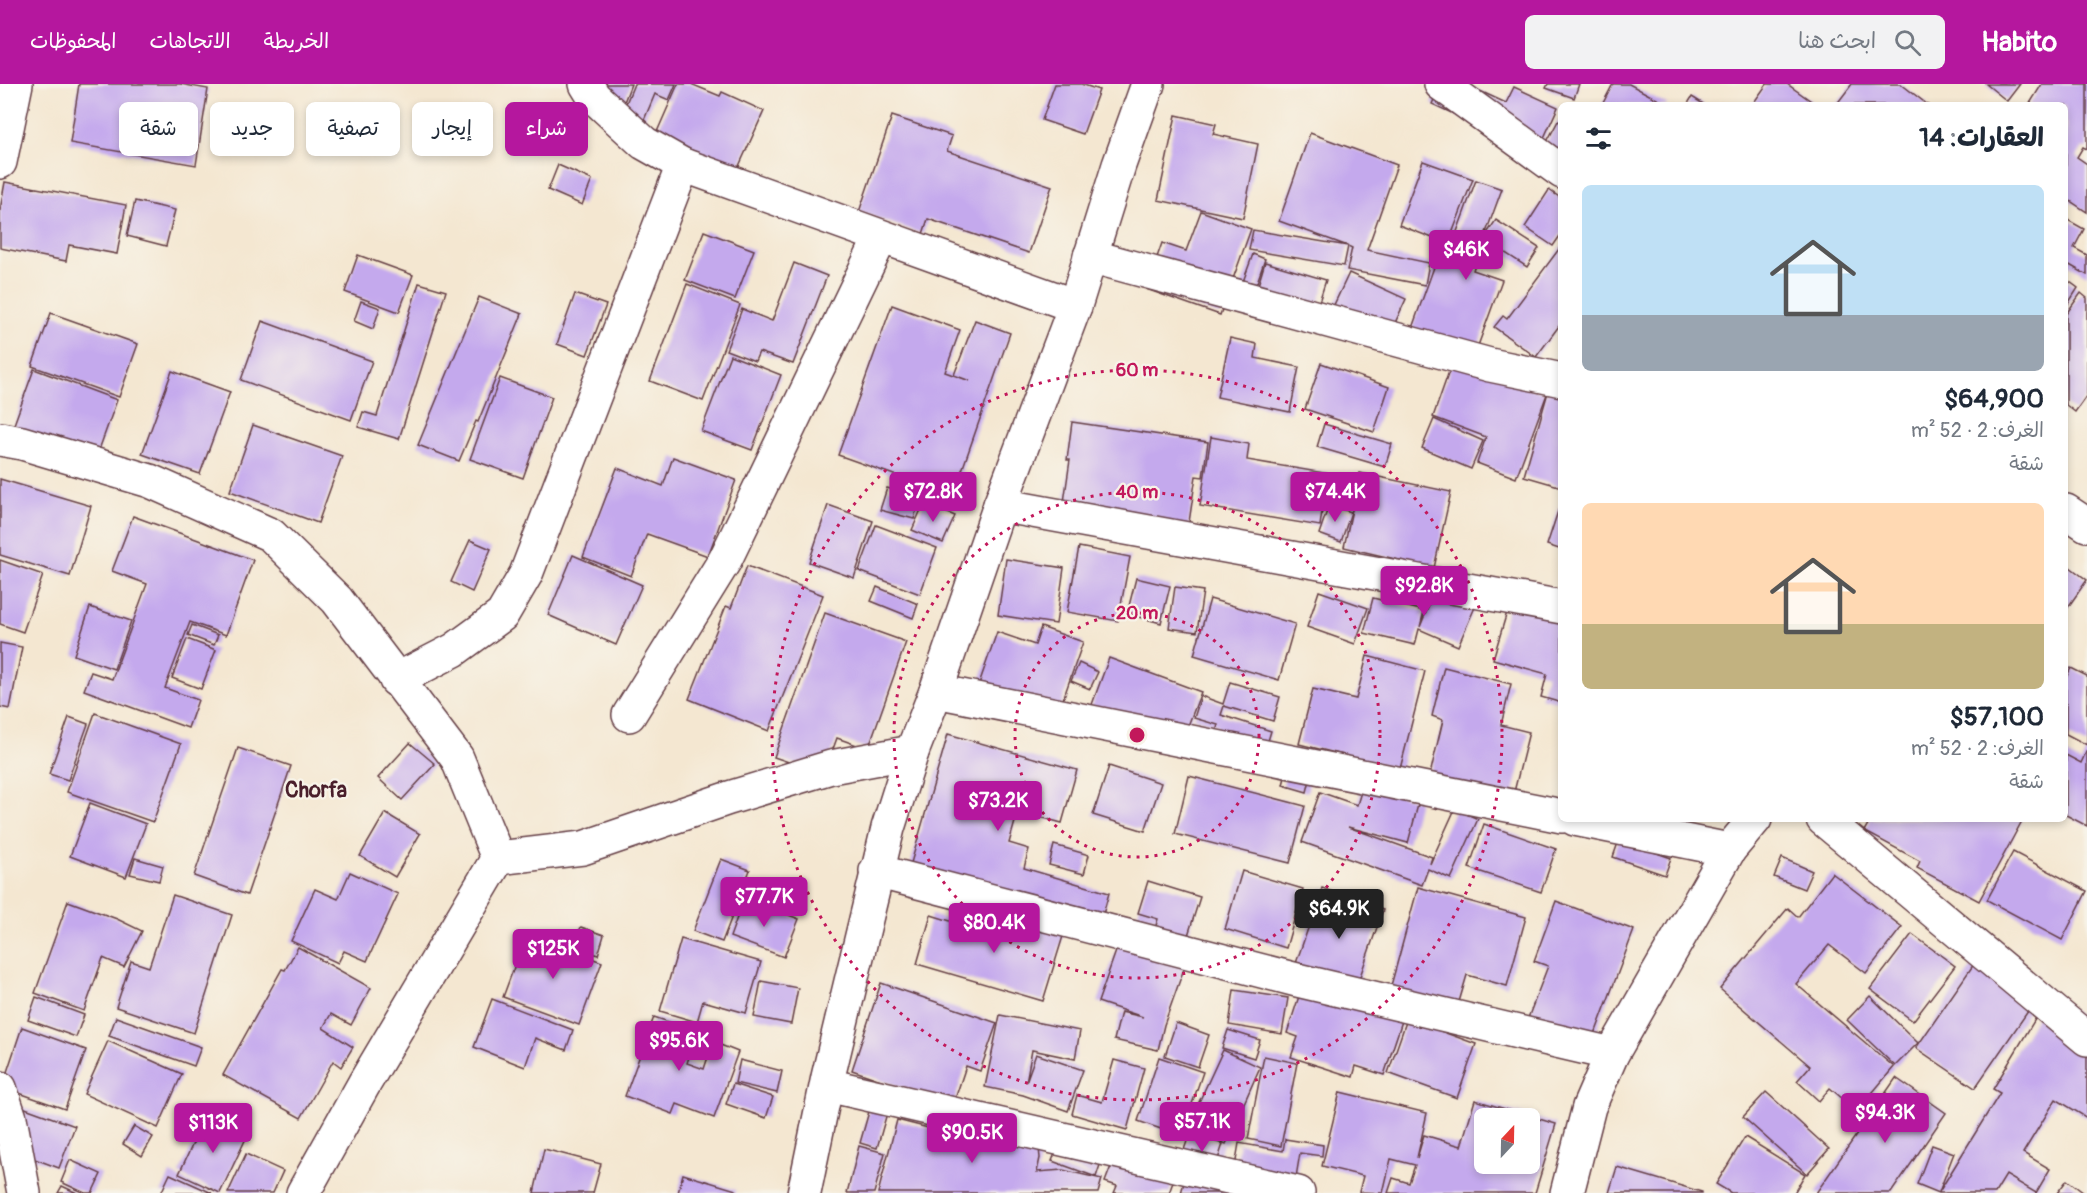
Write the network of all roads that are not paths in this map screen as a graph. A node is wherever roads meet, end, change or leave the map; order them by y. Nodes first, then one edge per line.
1 (16, 84) edge
2 (586, 84) edge
3 (1148, 84) edge
4 (1441, 84) edge
5 (0, 162) edge
6 (682, 165) junction
7 (1558, 169) edge
8 (881, 237) junction
9 (1090, 256) junction
10 (1075, 306) junction
11 (1558, 379) edge
12 (0, 438) edge
13 (1000, 505) junction
14 (2068, 512) edge
15 (2087, 525) edge
16 (1558, 606) edge
17 (396, 680) junction
18 (936, 691) junction
19 (629, 715) dead end
20 (912, 752) junction
21 (1558, 815) edge
22 (1590, 822) edge
23 (1752, 822) edge
24 (1827, 822) edge
25 (1729, 850) junction
26 (498, 858) junction
27 (876, 871) junction
28 (2087, 1039) edge
29 (1612, 1054) junction
30 (827, 1085) junction
31 (0, 1088) edge
32 (24, 1193) edge
33 (303, 1193) edge
34 (804, 1193) edge
35 (1299, 1193) edge
36 (1567, 1193) edge

1 - 5 street
2 - 6 street
3 - 9 street
4 - 7 street
6 - 8 street
6 - 17 street
8 - 10 street
8 - 19 street
9 - 10 street
9 - 11 street
10 - 13 street
12 - 17 street
13 - 16 street
13 - 18 street
14 - 15 street
17 - 26 street
18 - 20 street
18 - 21 street
20 - 26 street
20 - 27 street
22 - 25 street
23 - 25 street
24 - 28 street
25 - 29 street
26 - 33 street
27 - 29 street
27 - 30 street
29 - 36 street
30 - 34 street
30 - 35 street
31 - 32 street

